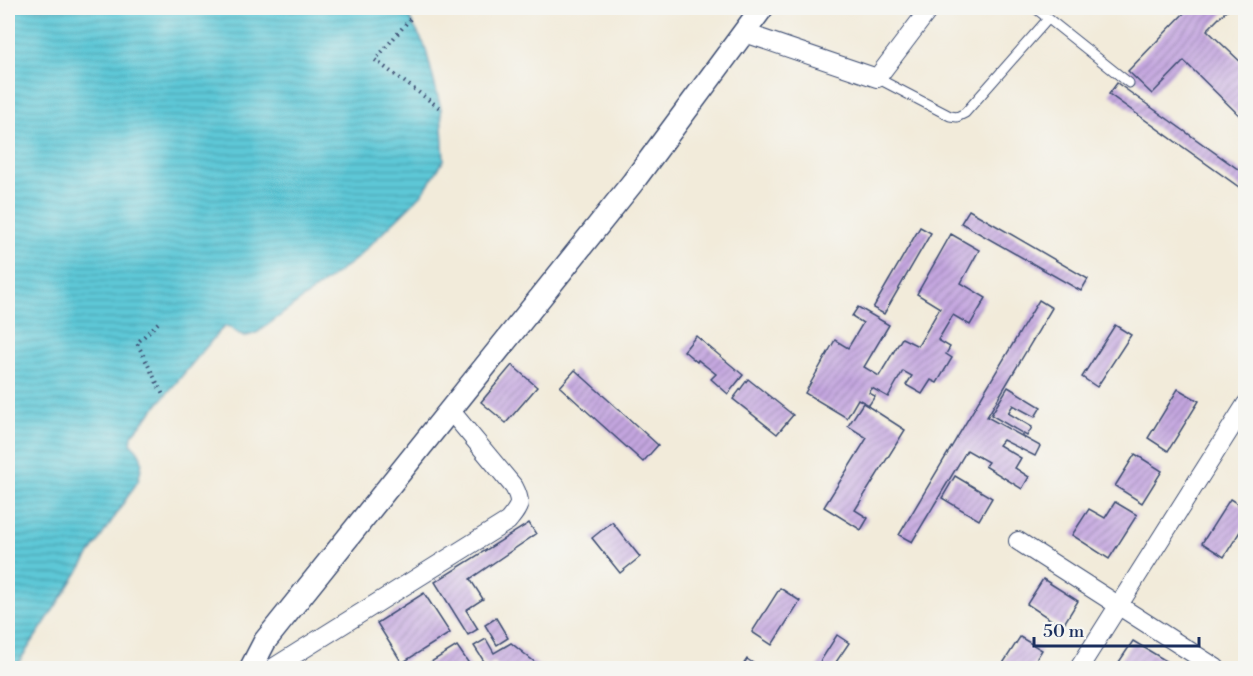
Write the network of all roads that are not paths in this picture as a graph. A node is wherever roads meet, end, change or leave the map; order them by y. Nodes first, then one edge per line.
1 (762, 8) edge
2 (930, 8) edge
3 (1035, 8) edge
4 (1048, 20) junction
5 (744, 33) junction
6 (878, 78) junction
7 (1129, 83) dead end
8 (1245, 404) edge
9 (450, 410) junction
10 (1018, 541) dead end
11 (1119, 605) junction
12 (251, 669) edge
13 (273, 669) edge
14 (1079, 669) edge
15 (1216, 669) edge

1 - 5 street
2 - 6 street
3 - 4 lane
4 - 6 lane
4 - 7 lane
5 - 6 street
5 - 9 street
8 - 11 street
9 - 12 street
9 - 13 street
10 - 11 street
11 - 14 street
11 - 15 street

